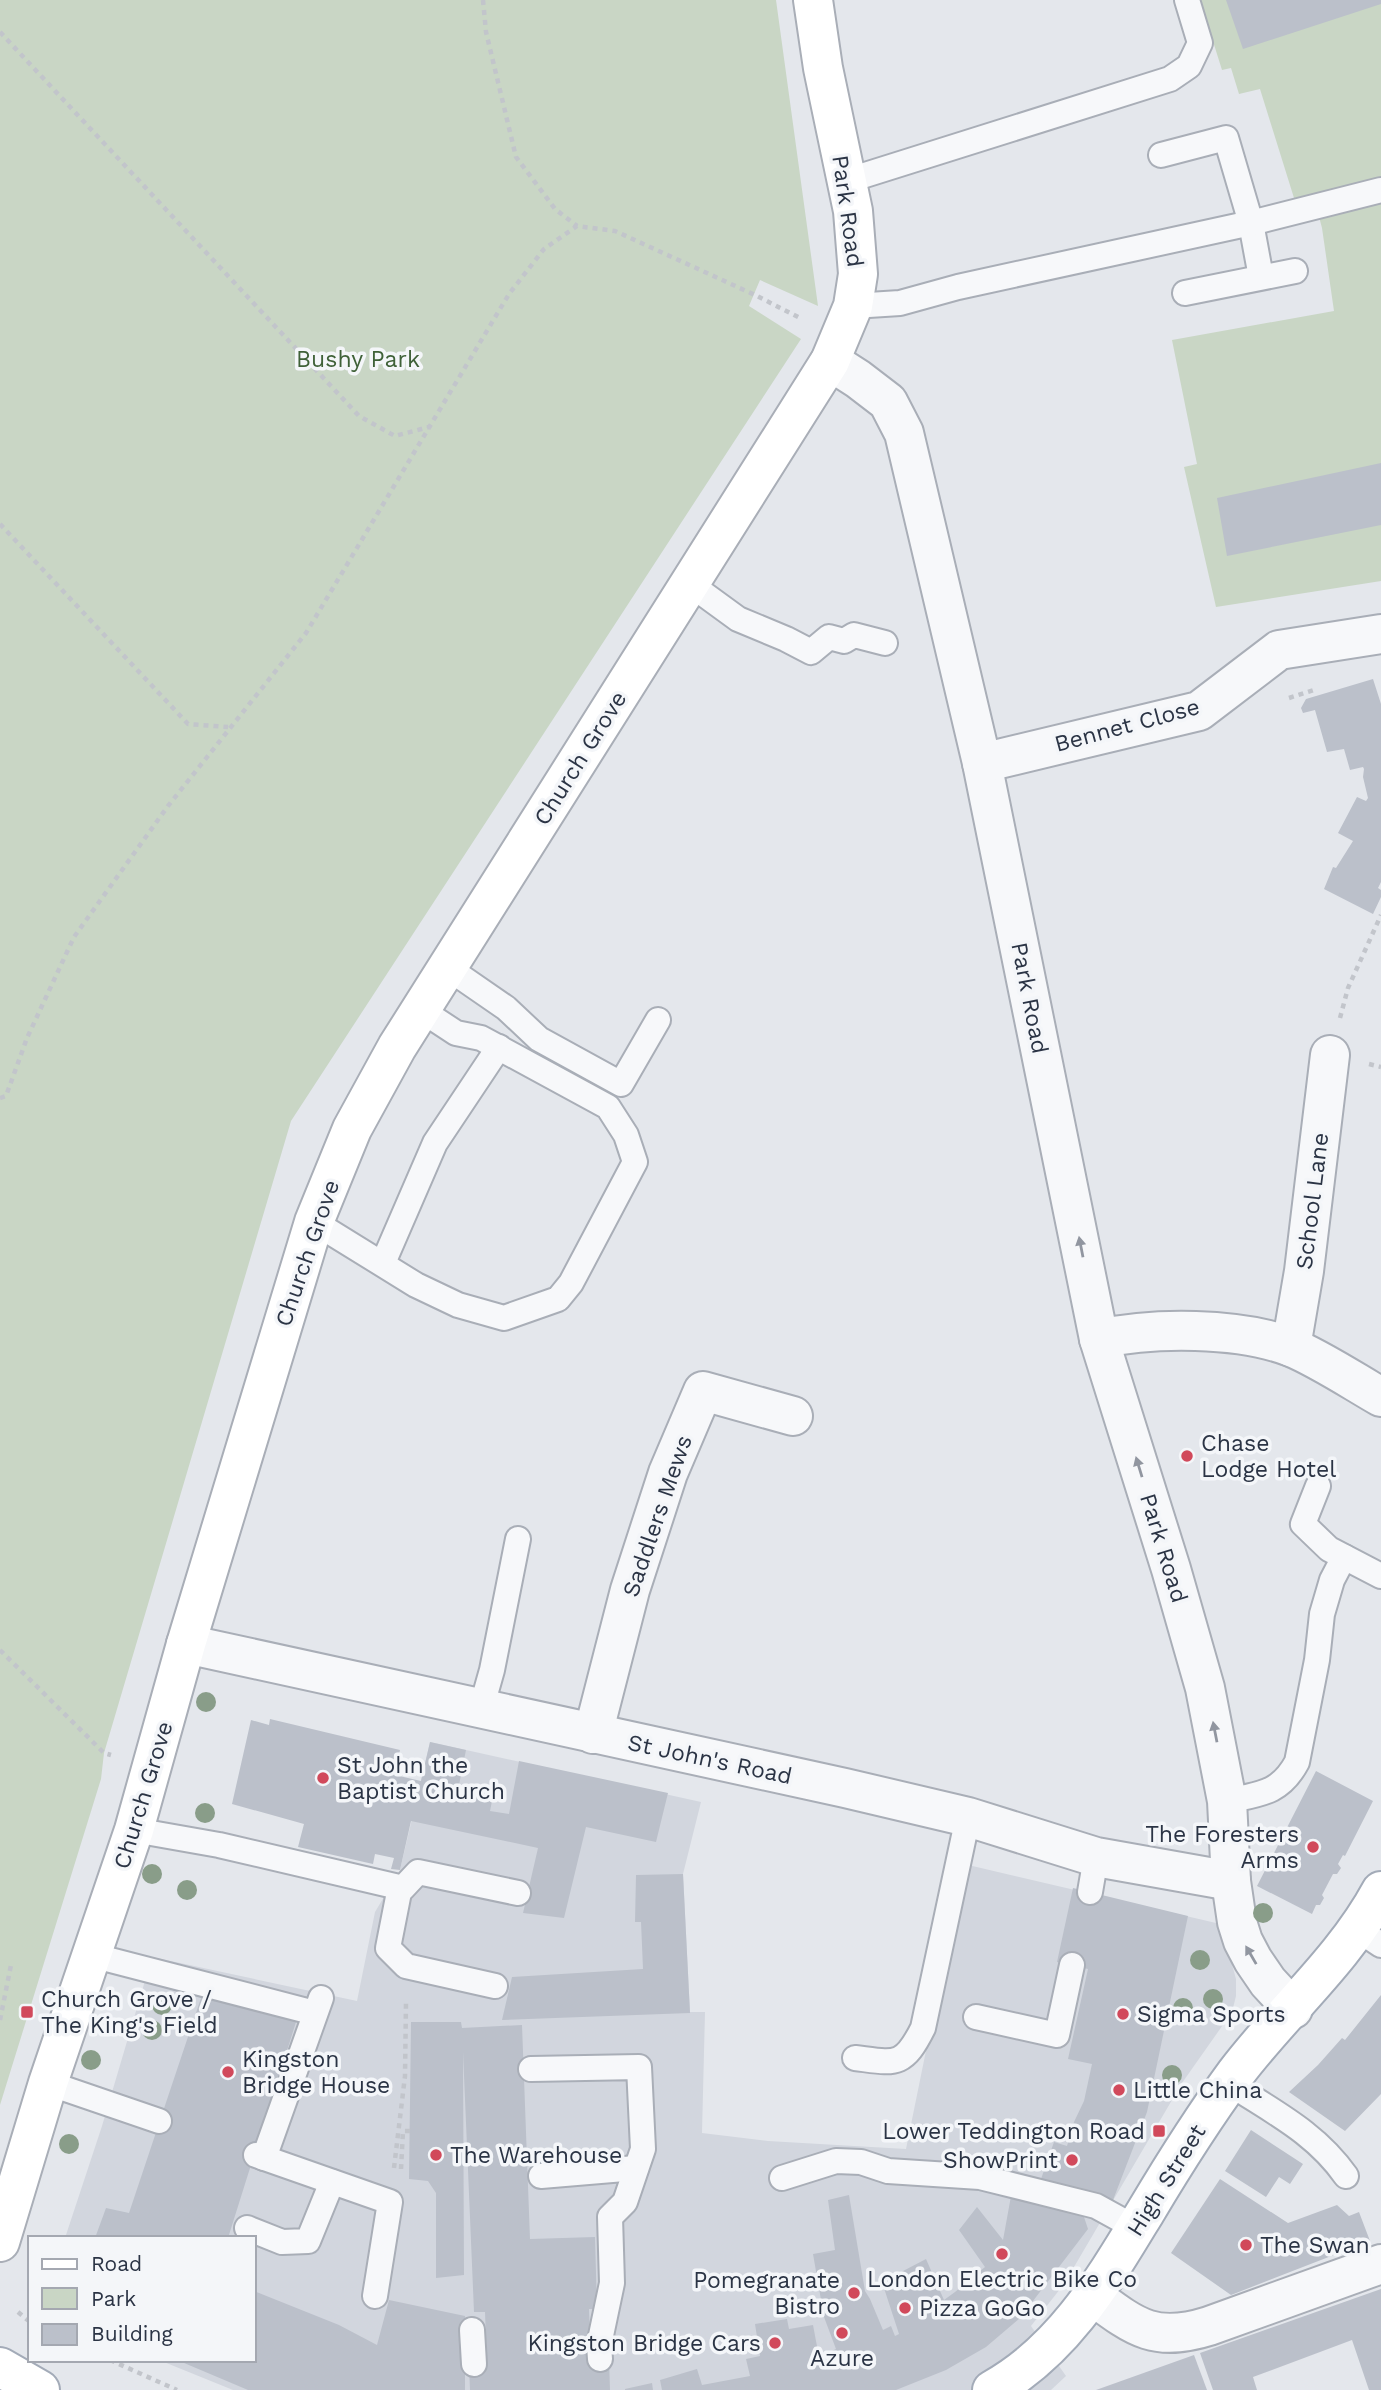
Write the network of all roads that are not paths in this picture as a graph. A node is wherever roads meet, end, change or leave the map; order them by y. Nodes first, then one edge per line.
1 (813, 0) edge
2 (1187, 0) edge
3 (1161, 155) dead end
4 (846, 181) junction
5 (1381, 190) edge
6 (1251, 223) junction
7 (1294, 271) dead end
8 (1261, 277) junction
9 (1185, 293) dead end
10 (841, 336) junction
11 (690, 584) junction
12 (1381, 634) edge
13 (885, 643) dead end
14 (982, 763) junction
15 (448, 968) junction
16 (421, 1010) junction
17 (659, 1020) dead end
18 (499, 1047) junction
19 (1330, 1055) road end
20 (314, 1222) junction
21 (383, 1264) junction
22 (1099, 1339) junction
23 (1291, 1348) junction
24 (1381, 1396) edge
25 (793, 1416) dead end
26 (1318, 1486) dead end
27 (517, 1539) dead end
28 (1344, 1557) junction
29 (1381, 1576) edge
30 (186, 1644) junction
31 (481, 1709) junction
32 (593, 1734) junction
33 (1227, 1801) junction
34 (968, 1817) junction
35 (134, 1830) junction
36 (1231, 1881) junction
37 (400, 1887) junction
38 (1381, 1891) edge
39 (517, 1893) dead end
40 (1369, 1937) edge
41 (91, 1955) junction
42 (1072, 1965) dead end
43 (495, 1986) dead end
44 (1293, 2008) junction
45 (976, 2017) dead end
46 (855, 2058) dead end
47 (531, 2069) dead end
48 (48, 2083) junction
49 (1229, 2083) junction
50 (159, 2121) dead end
51 (636, 2168) junction
52 (541, 2176) dead end
53 (1346, 2176) dead end
54 (782, 2178) dead end
55 (332, 2182) junction
56 (247, 2228) dead end
57 (1136, 2228) junction
58 (0, 2242) edge
59 (1381, 2264) edge
60 (375, 2296) dead end
61 (1093, 2296) junction
62 (472, 2330) dead end
63 (600, 2359) dead end
64 (474, 2364) dead end
65 (0, 2367) edge
66 (40, 2390) edge
67 (992, 2390) edge

1 - 4 main road, Park Road
2 - 4 lane
3 - 6 lane
4 - 10 main road, Park Road
5 - 6 lane
6 - 8 lane
6 - 10 lane
7 - 8 lane
8 - 9 lane
10 - 11 main road, Church Grove
10 - 14 street, Park Road
11 - 13 lane
11 - 15 main road, Church Grove
12 - 14 street, Bennet Close
22 -> 14 street, Park Road
15 - 16 main road, Church Grove
15 - 17 lane
16 - 18 lane
16 - 20 main road, Church Grove
18 - 21 lane
18 - 21 lane
19 - 23 street, School Lane
20 - 21 lane
20 - 30 main road, Church Grove
22 - 23 street
33 -> 22 street, Park Road
23 - 24 street
25 - 32 street, Saddlers Mews
26 - 28 lane
27 - 31 lane
28 - 29 lane
28 - 33 lane
30 - 31 street, St John's Road
30 - 35 main road, Church Grove
31 - 32 street, St John's Road
32 - 34 street, St John's Road
33 - 36 street, Park Road
34 - 36 street, St John's Road
34 - 46 lane
35 - 37 lane
35 - 41 main road, Church Grove
44 -> 36 street, Park Road
37 - 39 lane
37 - 43 lane
38 - 40 main road, High Street
40 - 44 main road, High Street
41 - 48 main road, Church Grove
41 - 55 lane
42 - 45 lane
44 - 49 main road, High Street
47 - 51 lane
48 - 50 lane
48 - 58 main road, Church Grove
49 - 53 lane
49 - 57 main road, High Street
51 - 52 lane
51 - 63 lane
54 - 57 lane
55 - 56 lane
55 - 60 lane
57 - 61 main road, High Street
59 - 61 street
61 - 67 main road, High Street
62 - 64 lane
65 - 66 main road

